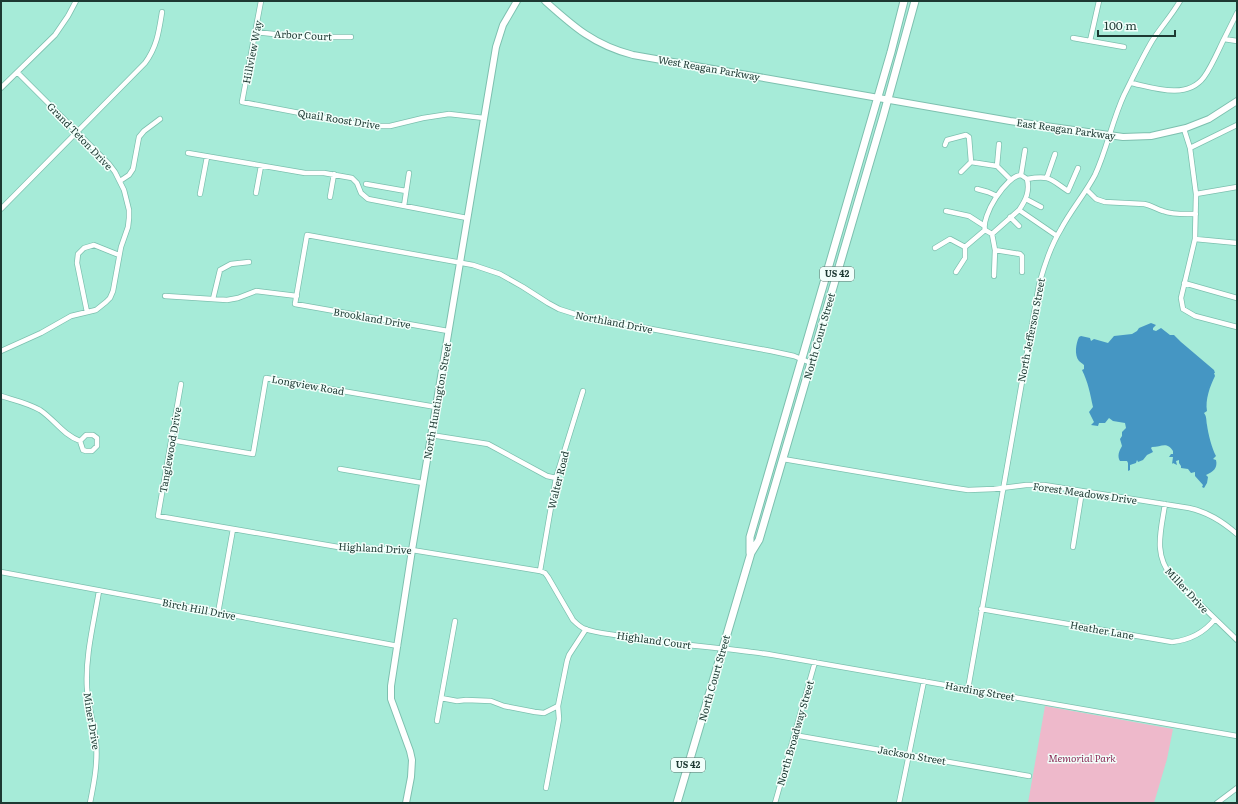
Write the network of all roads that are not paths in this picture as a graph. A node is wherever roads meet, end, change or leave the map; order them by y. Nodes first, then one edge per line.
1 (76, 1) edge
2 (261, 1) edge
3 (517, 1) edge
4 (545, 1) edge
5 (904, 1) edge
6 (915, 1) edge
7 (1099, 1) edge
8 (1180, 1) edge
9 (162, 12) dead end
10 (1237, 13) edge
11 (255, 32) junction
12 (351, 37) dead end
13 (1074, 38) dead end
14 (1224, 38) junction
15 (1090, 41) junction
16 (1237, 41) edge
17 (1124, 47) dead end
18 (18, 73) junction
19 (1131, 83) junction
20 (1, 88) edge
21 (877, 98) junction
22 (888, 100) junction
23 (1237, 101) edge
24 (242, 102) joint
25 (484, 118) junction
26 (160, 119) dead end
27 (1237, 125) edge
28 (1184, 129) junction
29 (77, 132) junction
30 (1110, 135) junction
31 (998, 144) dead end
32 (944, 145) dead end
33 (1190, 148) junction
34 (1025, 150) dead end
35 (188, 153) dead end
36 (1054, 154) dead end
37 (207, 156) junction
38 (971, 162) junction
39 (260, 166) junction
40 (997, 166) junction
41 (1078, 168) dead end
42 (961, 172) dead end
43 (409, 173) dead end
44 (334, 174) junction
45 (1021, 175) junction
46 (1046, 177) junction
47 (1010, 179) junction
48 (1027, 179) junction
49 (120, 181) junction
50 (366, 184) dead end
51 (1237, 187) edge
52 (977, 190) dead end
53 (1087, 190) junction
54 (406, 191) junction
55 (256, 193) dead end
56 (200, 194) dead end
57 (1196, 194) junction
58 (997, 196) junction
59 (330, 197) dead end
60 (1026, 199) junction
61 (404, 206) junction
62 (1041, 207) dead end
63 (1, 209) edge
64 (1019, 210) junction
65 (946, 211) dead end
66 (1196, 214) junction
67 (1010, 217) junction
68 (467, 218) junction
69 (1019, 226) dead end
70 (984, 227) junction
71 (992, 234) junction
72 (1057, 236) junction
73 (1195, 239) junction
74 (1237, 243) edge
75 (965, 247) junction
76 (935, 248) dead end
77 (995, 250) junction
78 (119, 255) junction
79 (249, 262) dead end
80 (460, 262) junction
81 (956, 272) dead end
82 (1022, 272) dead end
83 (994, 276) dead end
84 (1184, 283) junction
85 (165, 296) dead end
86 (297, 296) junction
87 (1237, 298) edge
88 (213, 299) junction
89 (87, 312) junction
90 (1237, 327) edge
91 (448, 332) junction
92 (1, 351) edge
93 (801, 359) junction
94 (811, 364) junction
95 (181, 384) dead end
96 (583, 390) dead end
97 (1, 396) edge
98 (436, 407) junction
99 (431, 435) junction
100 (80, 440) dead end
101 (171, 440) junction
102 (783, 459) junction
103 (340, 469) dead end
104 (556, 478) junction
105 (423, 483) junction
106 (1003, 487) junction
107 (1082, 491) junction
108 (1165, 504) junction
109 (158, 516) joint
110 (233, 529) junction
111 (1237, 534) edge
112 (1073, 547) dead end
113 (412, 550) junction
114 (750, 553) junction
115 (540, 571) junction
116 (1, 572) edge
117 (99, 590) junction
118 (982, 610) junction
119 (218, 613) junction
120 (1215, 619) junction
121 (455, 621) dead end
122 (586, 630) junction
123 (1237, 640) edge
124 (398, 646) junction
125 (723, 648) junction
126 (815, 662) junction
127 (924, 681) junction
128 (968, 689) junction
129 (441, 698) junction
130 (558, 706) junction
131 (437, 721) dead end
132 (794, 735) junction
133 (1237, 736) edge
134 (909, 755) junction
135 (1029, 776) dead end
136 (546, 788) dead end
137 (1237, 788) edge
138 (1225, 797) junction
139 (90, 803) edge
140 (406, 803) edge
141 (677, 803) edge
142 (774, 803) edge
143 (899, 803) edge
144 (1217, 803) edge
145 (1229, 803) edge

1 - 18 street
2 - 11 street, Hillview Way
3 - 25 street, North Huntington Street
4 - 21 street, West Reagan Parkway
5 - 21 main road, North Court Street / US 42
6 - 22 main road, North Court Street / US 42
7 - 15 street
8 - 19 street, North Jefferson Street
9 - 29 street
10 - 14 street
11 - 12 street, Arbor Court
11 - 24 street, Hillview Way
13 - 15 street
14 - 16 street
14 - 19 street
15 - 17 street
18 - 20 street
18 - 29 street, Grand Teton Drive
19 - 30 street, North Jefferson Street
21 - 22 street, West Reagan Parkway
21 - 93 main road, North Court Street / US 42
22 - 30 street, East Reagan Parkway
22 - 94 main road, North Court Street / US 42
23 - 28 street, East Reagan Parkway
24 - 25 street, Quail Roost Drive
25 - 68 street, North Huntington Street
26 - 49 street
27 - 33 street
28 - 30 street, East Reagan Parkway
28 - 33 street
29 - 49 street, Grand Teton Drive
29 - 63 street
30 - 53 street, North Jefferson Street
31 - 40 street
32 - 38 street
33 - 57 street
34 - 45 street
35 - 37 street
36 - 46 street
37 - 39 street
37 - 56 street
38 - 40 street
38 - 42 street
39 - 44 street
39 - 55 street
40 - 47 street
41 - 46 street
43 - 54 street
44 - 59 street
44 - 61 street
45 - 47 street
45 - 48 street
46 - 48 street
47 - 58 street
48 - 60 street
49 - 78 street, Grand Teton Drive
50 - 54 street
51 - 57 street
52 - 58 street
53 - 66 street
53 - 72 street, North Jefferson Street
54 - 61 street
57 - 66 street
58 - 70 street
60 - 62 street
60 - 64 street
61 - 68 street
64 - 67 street
64 - 72 street
65 - 70 street
66 - 73 street
67 - 69 street
67 - 71 street
68 - 80 street, North Huntington Street
70 - 71 street
70 - 75 street
71 - 77 street
72 - 106 street, North Jefferson Street
73 - 74 street
73 - 84 street
75 - 76 street
75 - 81 street
77 - 82 street
77 - 83 street
78 - 89 street, Grand Teton Drive
78 - 89 street
79 - 88 street
80 - 86 street, Northland Drive
80 - 91 street, North Huntington Street
80 - 93 street, Northland Drive
84 - 87 street
84 - 90 street
85 - 88 street
86 - 88 street
86 - 91 street, Brookland Drive
89 - 92 street, Grand Teton Drive
91 - 98 street, North Huntington Street
93 - 94 street, Northland Drive
93 - 114 main road, North Court Street / US 42
94 - 102 main road, North Court Street / US 42
95 - 101 street, Tanglewood Drive
96 - 104 street, Walter Road
97 - 100 street
98 - 99 street, North Huntington Street
98 - 101 street, Longview Road
99 - 104 street
99 - 105 street, North Huntington Street
101 - 109 street, Tanglewood Drive
102 - 106 street, Forest Meadows Drive
102 - 114 main road, North Court Street / US 42
103 - 105 street
104 - 115 street, Walter Road
105 - 113 street, North Huntington Street
106 - 107 street, Forest Meadows Drive
106 - 118 street, North Jefferson Street
107 - 108 street, Forest Meadows Drive
107 - 112 street
108 - 111 street, Forest Meadows Drive
108 - 120 street, Miller Drive
109 - 110 street, Highland Drive
110 - 113 street, Highland Drive
110 - 119 street
113 - 115 street, Highland Drive
113 - 124 street, North Huntington Street
114 - 125 main road, North Court Street / US 42
115 - 122 street
116 - 117 street, Birch Hill Drive
117 - 119 street, Birch Hill Drive
117 - 139 street, Miner Drive
118 - 120 street, Heather Lane
118 - 128 street, North Jefferson Street
119 - 124 street, Birch Hill Drive
120 - 123 street, Miller Drive
121 - 129 street
122 - 125 street, Highland Court
122 - 130 street
124 - 140 street, North Huntington Street
125 - 126 street, Harding Street
125 - 141 main road, North Court Street / US 42
126 - 127 street, Harding Street
126 - 132 street, North Broadway Street
127 - 128 street, Harding Street
127 - 134 street
128 - 133 street, Harding Street
129 - 130 street
129 - 131 street
130 - 136 street
132 - 134 street, Jackson Street
132 - 142 street, North Broadway Street
134 - 135 street, Jackson Street
134 - 143 street
137 - 138 street
138 - 144 street
138 - 145 street

